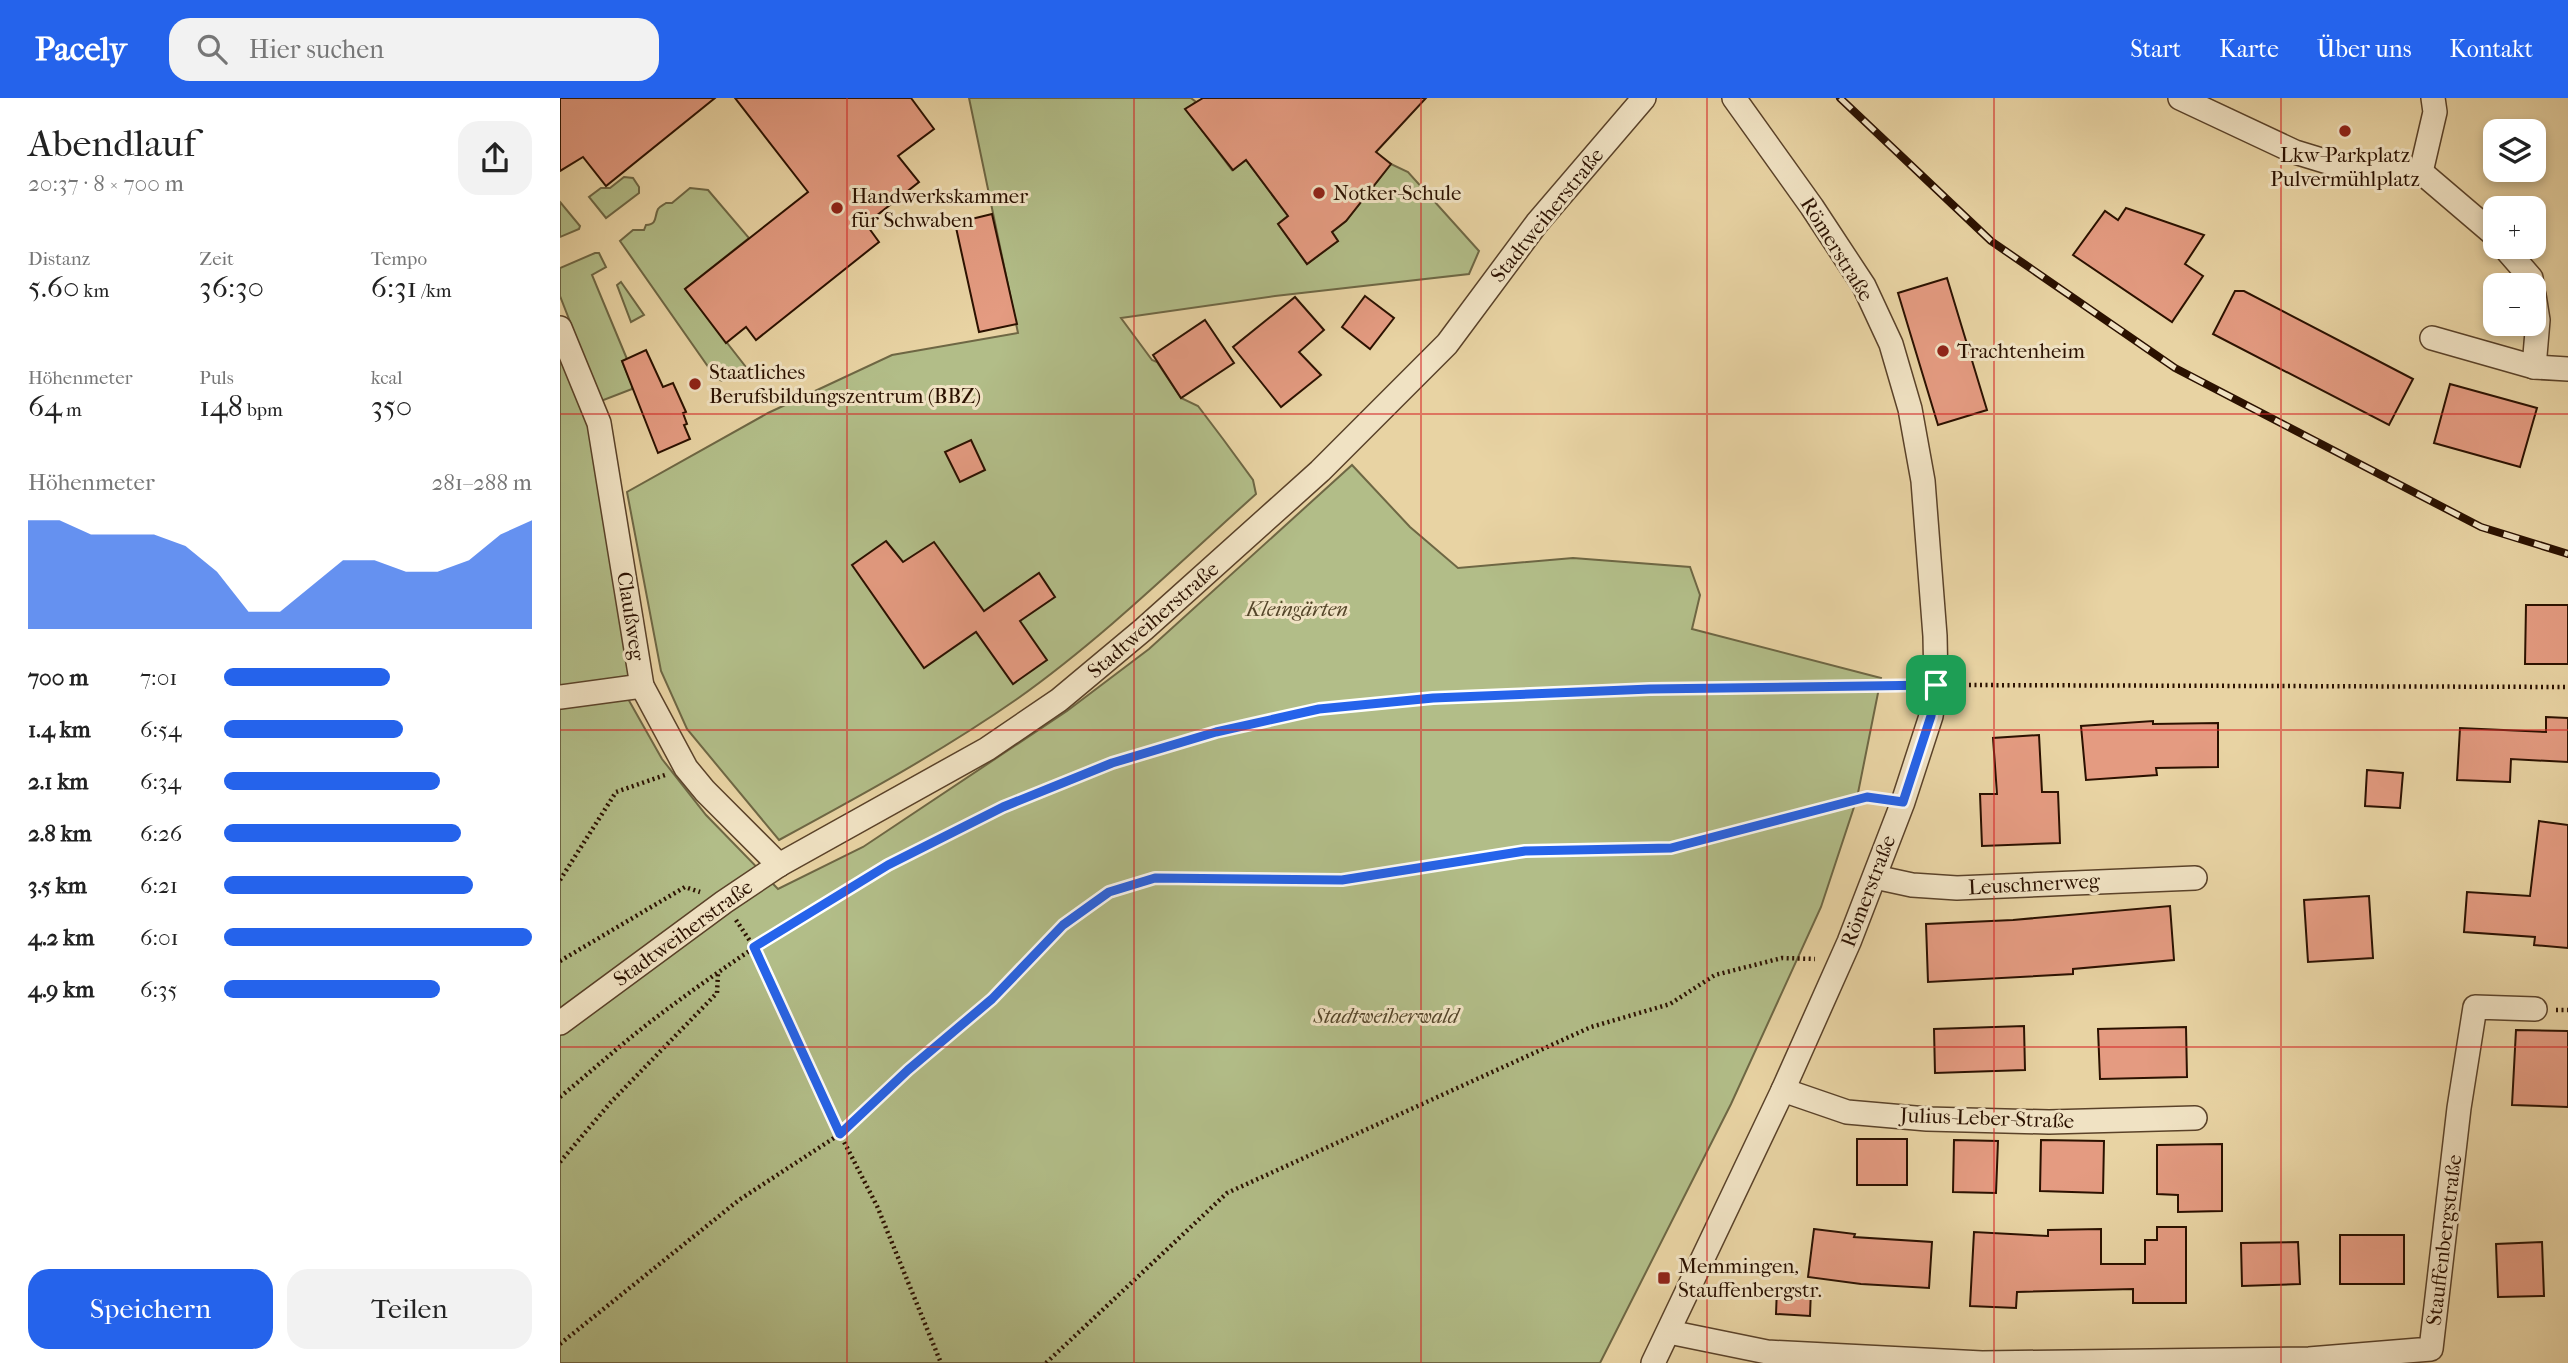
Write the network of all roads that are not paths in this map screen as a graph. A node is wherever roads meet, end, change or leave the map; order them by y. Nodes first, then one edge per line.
1 (1644, 98) edge
2 (1734, 98) edge
3 (2180, 98) edge
4 (2433, 98) edge
5 (2421, 172) junction
6 (2483, 225) edge
7 (2514, 259) edge
8 (2527, 273) edge
9 (560, 328) edge
10 (2537, 336) edge
11 (2432, 338) dead end
12 (2534, 367) junction
13 (2568, 369) edge
14 (642, 686) junction
15 (560, 697) edge
16 (779, 865) junction
17 (1875, 877) junction
18 (2195, 878) dead end
19 (2535, 1009) dead end
20 (560, 1023) edge
21 (1783, 1090) junction
22 (2195, 1118) dead end
23 (1669, 1332) junction
24 (2431, 1356) edge
25 (2247, 1361) edge
26 (1653, 1363) edge

1 - 16 street, Stadtweiherstraße
2 - 17 street, Römerstraße
3 - 5 street
4 - 5 street
5 - 6 street
7 - 8 street
9 - 14 street, Claußweg
10 - 12 street
11 - 12 street
12 - 13 street
14 - 15 street
14 - 16 street, Claußweg
16 - 20 street, Stadtweiherstraße
17 - 18 street, Leuschnerweg
17 - 21 street, Römerstraße
19 - 24 street, Stauffenbergstraße
21 - 22 street, Julius-Leber-Straße
21 - 23 street, Römerstraße
23 - 25 street, Stauffenbergstraße
23 - 26 street, Römerstraße
24 - 25 street, Stauffenbergstraße

